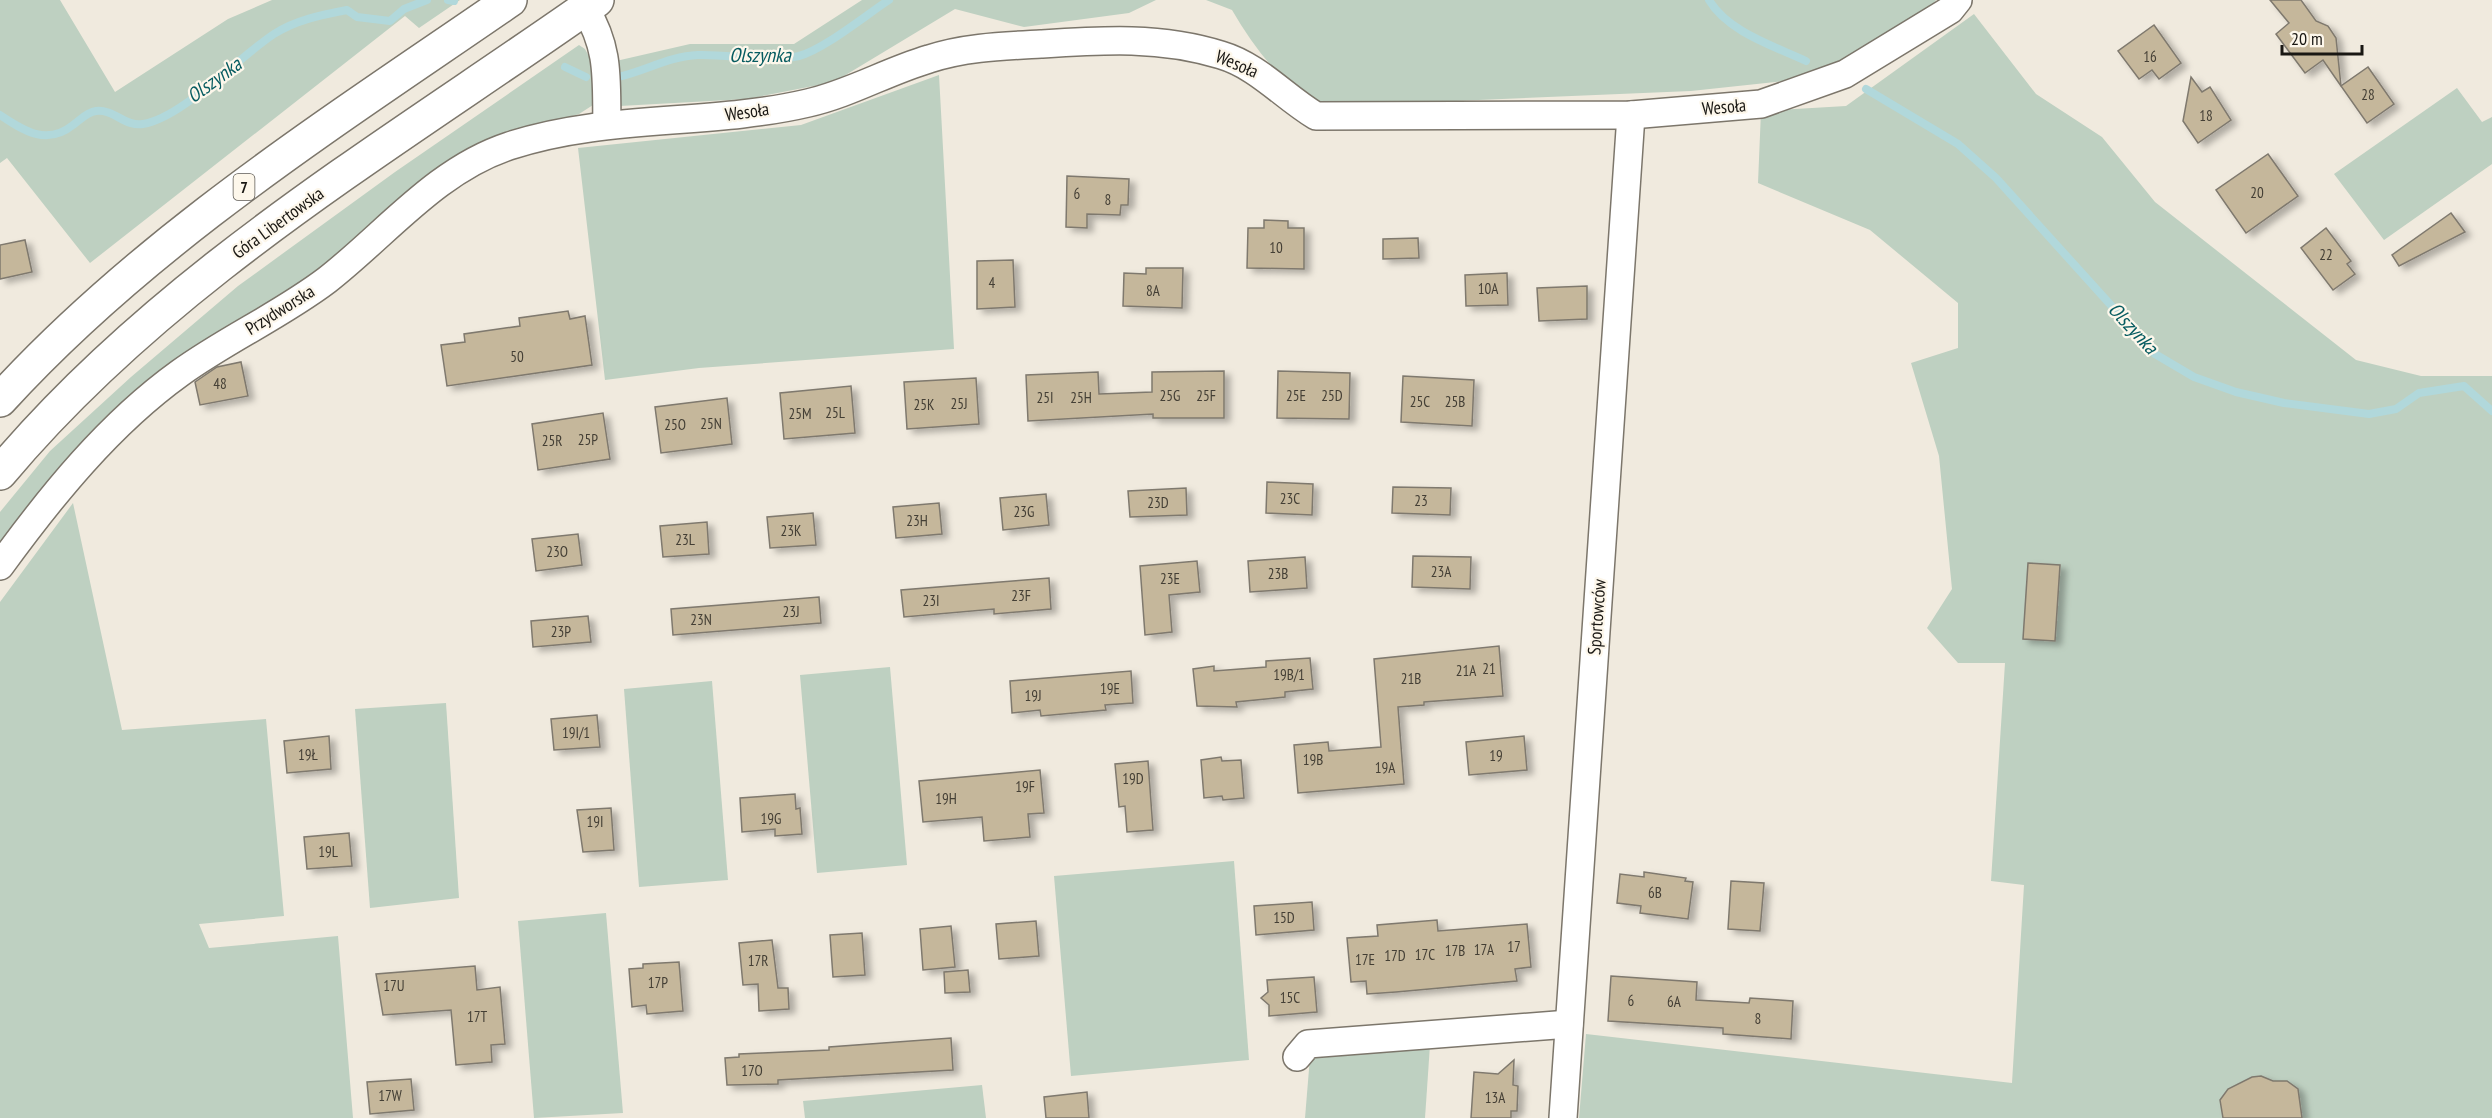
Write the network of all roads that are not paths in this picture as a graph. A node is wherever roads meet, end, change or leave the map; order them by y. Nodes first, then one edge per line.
1 (510, 0) edge
2 (1958, 0) edge
3 (591, 4) edge
4 (1631, 115) junction
5 (607, 125) junction
6 (0, 400) edge
7 (0, 473) edge
8 (0, 566) edge
9 (1569, 1024) junction
10 (1297, 1057) dead end
11 (1563, 1118) edge

1 - 6 highway, 7
2 - 4 street, Wesoła
3 - 5 street
3 - 7 highway, Góra Libertowska
4 - 5 street, Wesoła
4 - 9 street, Sportowców
5 - 8 street, Przydworska
9 - 10 street
9 - 11 street, Sportowców

